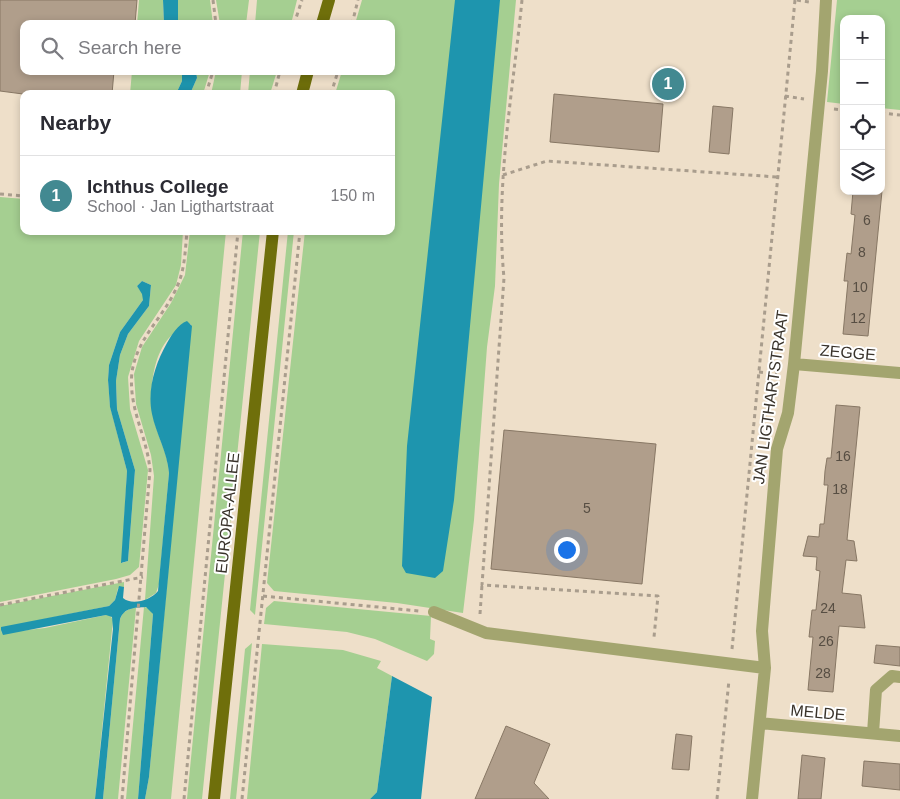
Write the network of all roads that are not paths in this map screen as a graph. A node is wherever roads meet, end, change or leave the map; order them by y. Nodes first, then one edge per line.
1 (329, 0) edge
2 (826, 0) edge
3 (323, 20) edge
4 (307, 75) edge
5 (303, 90) edge
6 (273, 235) edge
7 (794, 364) junction
8 (900, 373) edge
9 (434, 612) road end
10 (765, 668) junction
11 (900, 677) edge
12 (760, 723) junction
13 (873, 733) junction
14 (900, 736) edge
15 (214, 799) edge
16 (752, 799) edge

1 - 3 main road
2 - 7 street, JAN LIGTHARTSTRAAT
4 - 5 main road
6 - 15 main road, EUROPA-ALLEE
7 - 8 street, ZEGGE
7 - 10 street, JAN LIGTHARTSTRAAT
9 - 10 street
10 - 12 street, JAN LIGTHARTSTRAAT
11 - 13 street
12 - 13 street, MELDE
12 - 16 street, JAN LIGTHARTSTRAAT
13 - 14 street, MELDE

